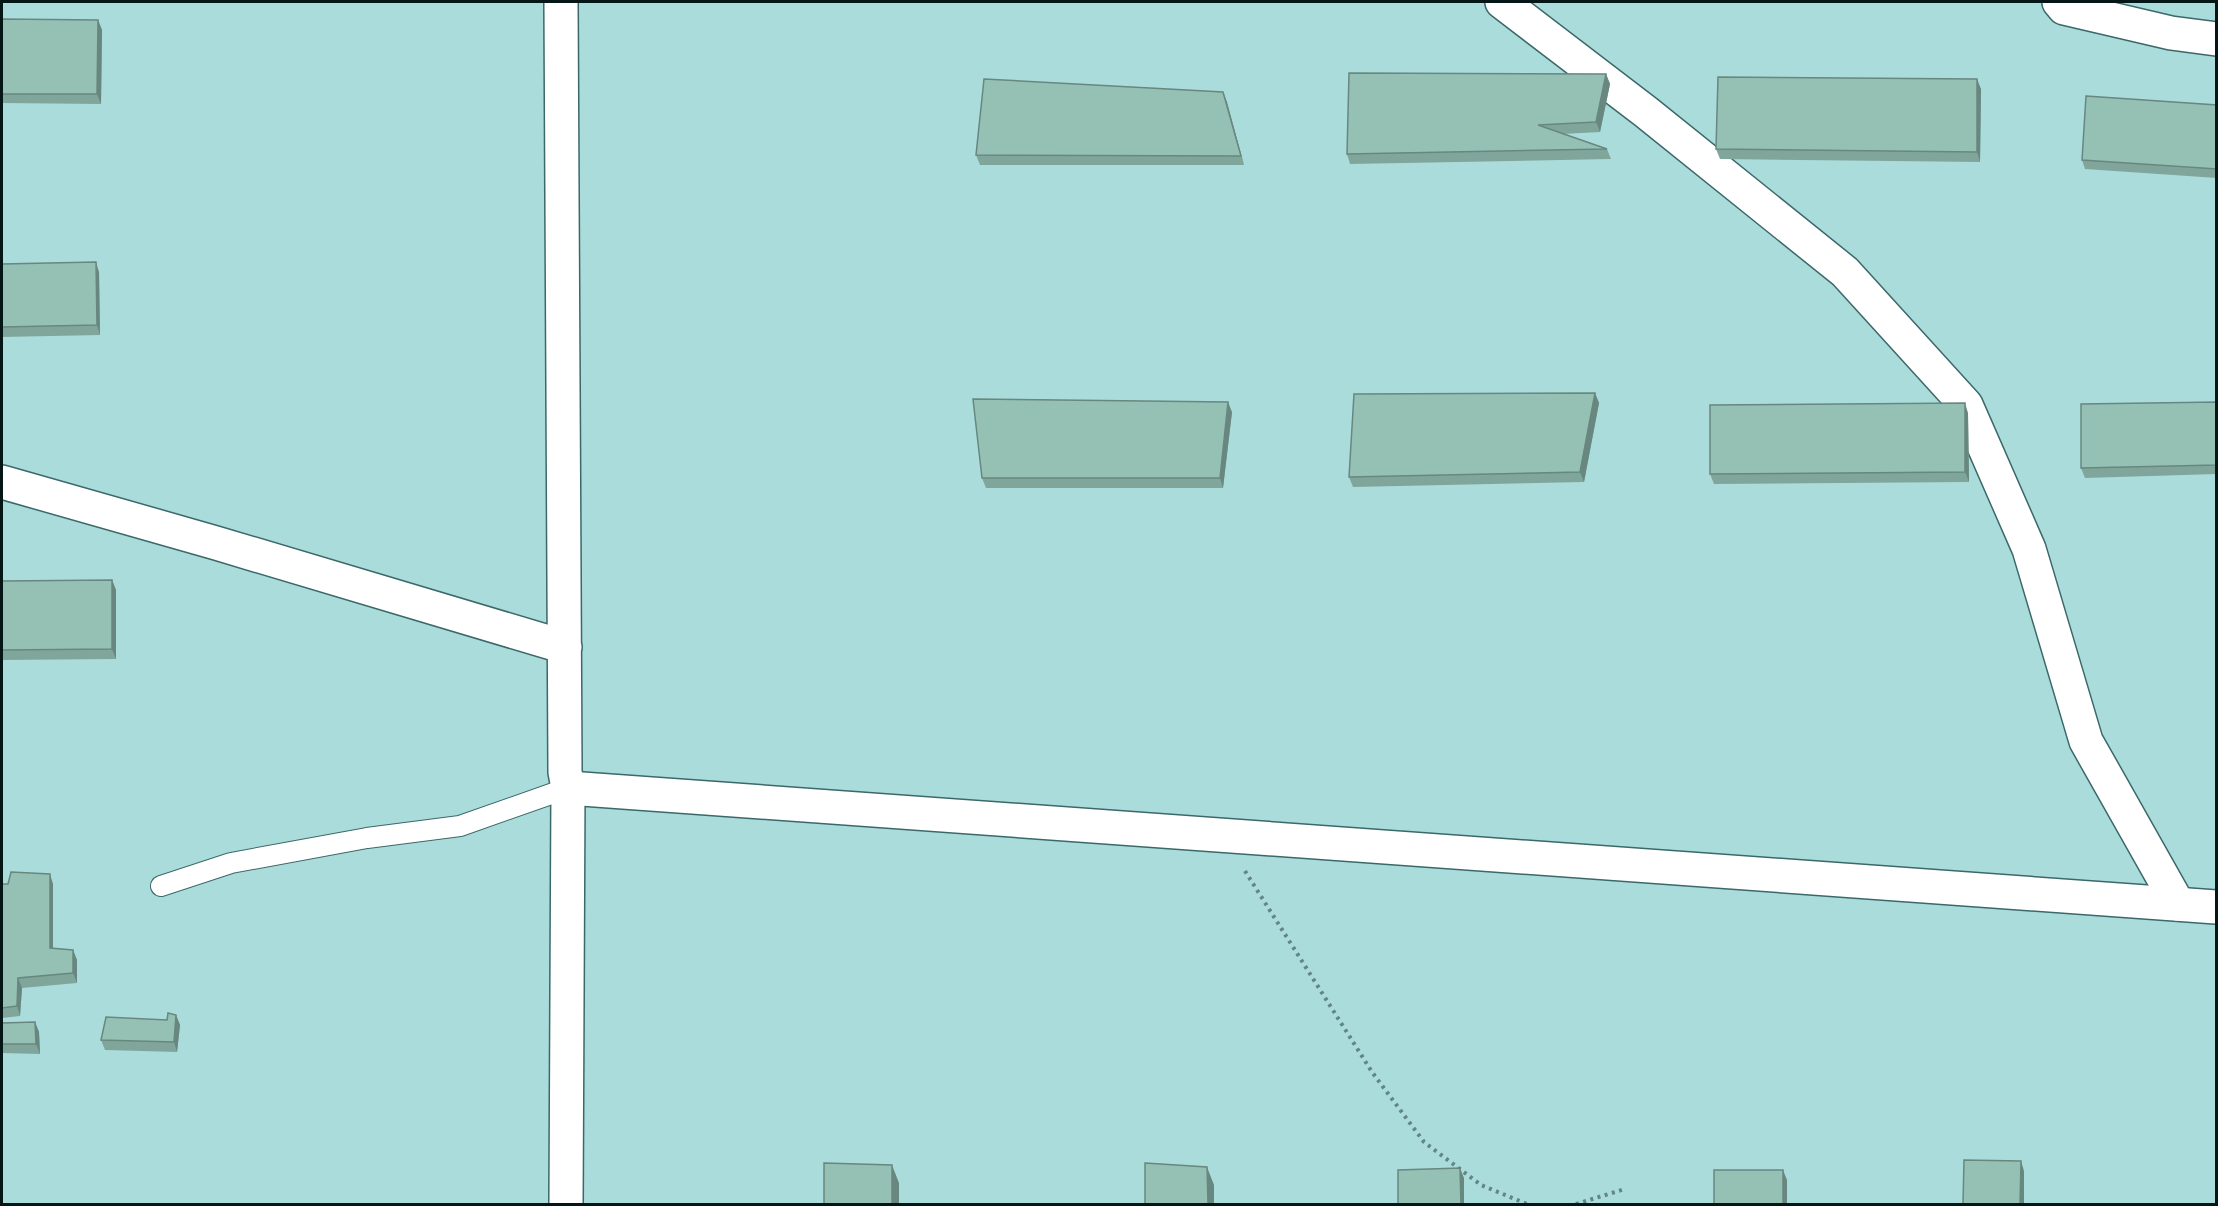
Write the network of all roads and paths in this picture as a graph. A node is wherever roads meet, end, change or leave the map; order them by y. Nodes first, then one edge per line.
1 (561, 2) edge
2 (1502, 2) edge
3 (2059, 2) edge
4 (2217, 39) edge
5 (2, 482) edge
6 (565, 647) junction
7 (568, 788) junction
8 (1223, 835) junction
9 (161, 886) dead end
10 (2178, 904) junction
11 (2217, 907) edge
12 (1625, 1189) dead end
13 (566, 1204) edge
14 (1527, 1204) edge
15 (1576, 1204) edge

1 - 6 street
2 - 10 street
3 - 4 street
5 - 6 street
6 - 7 street
7 - 8 street
7 - 9 lane
7 - 13 street
8 - 10 street
8 - 14 path
10 - 11 street
12 - 15 path

